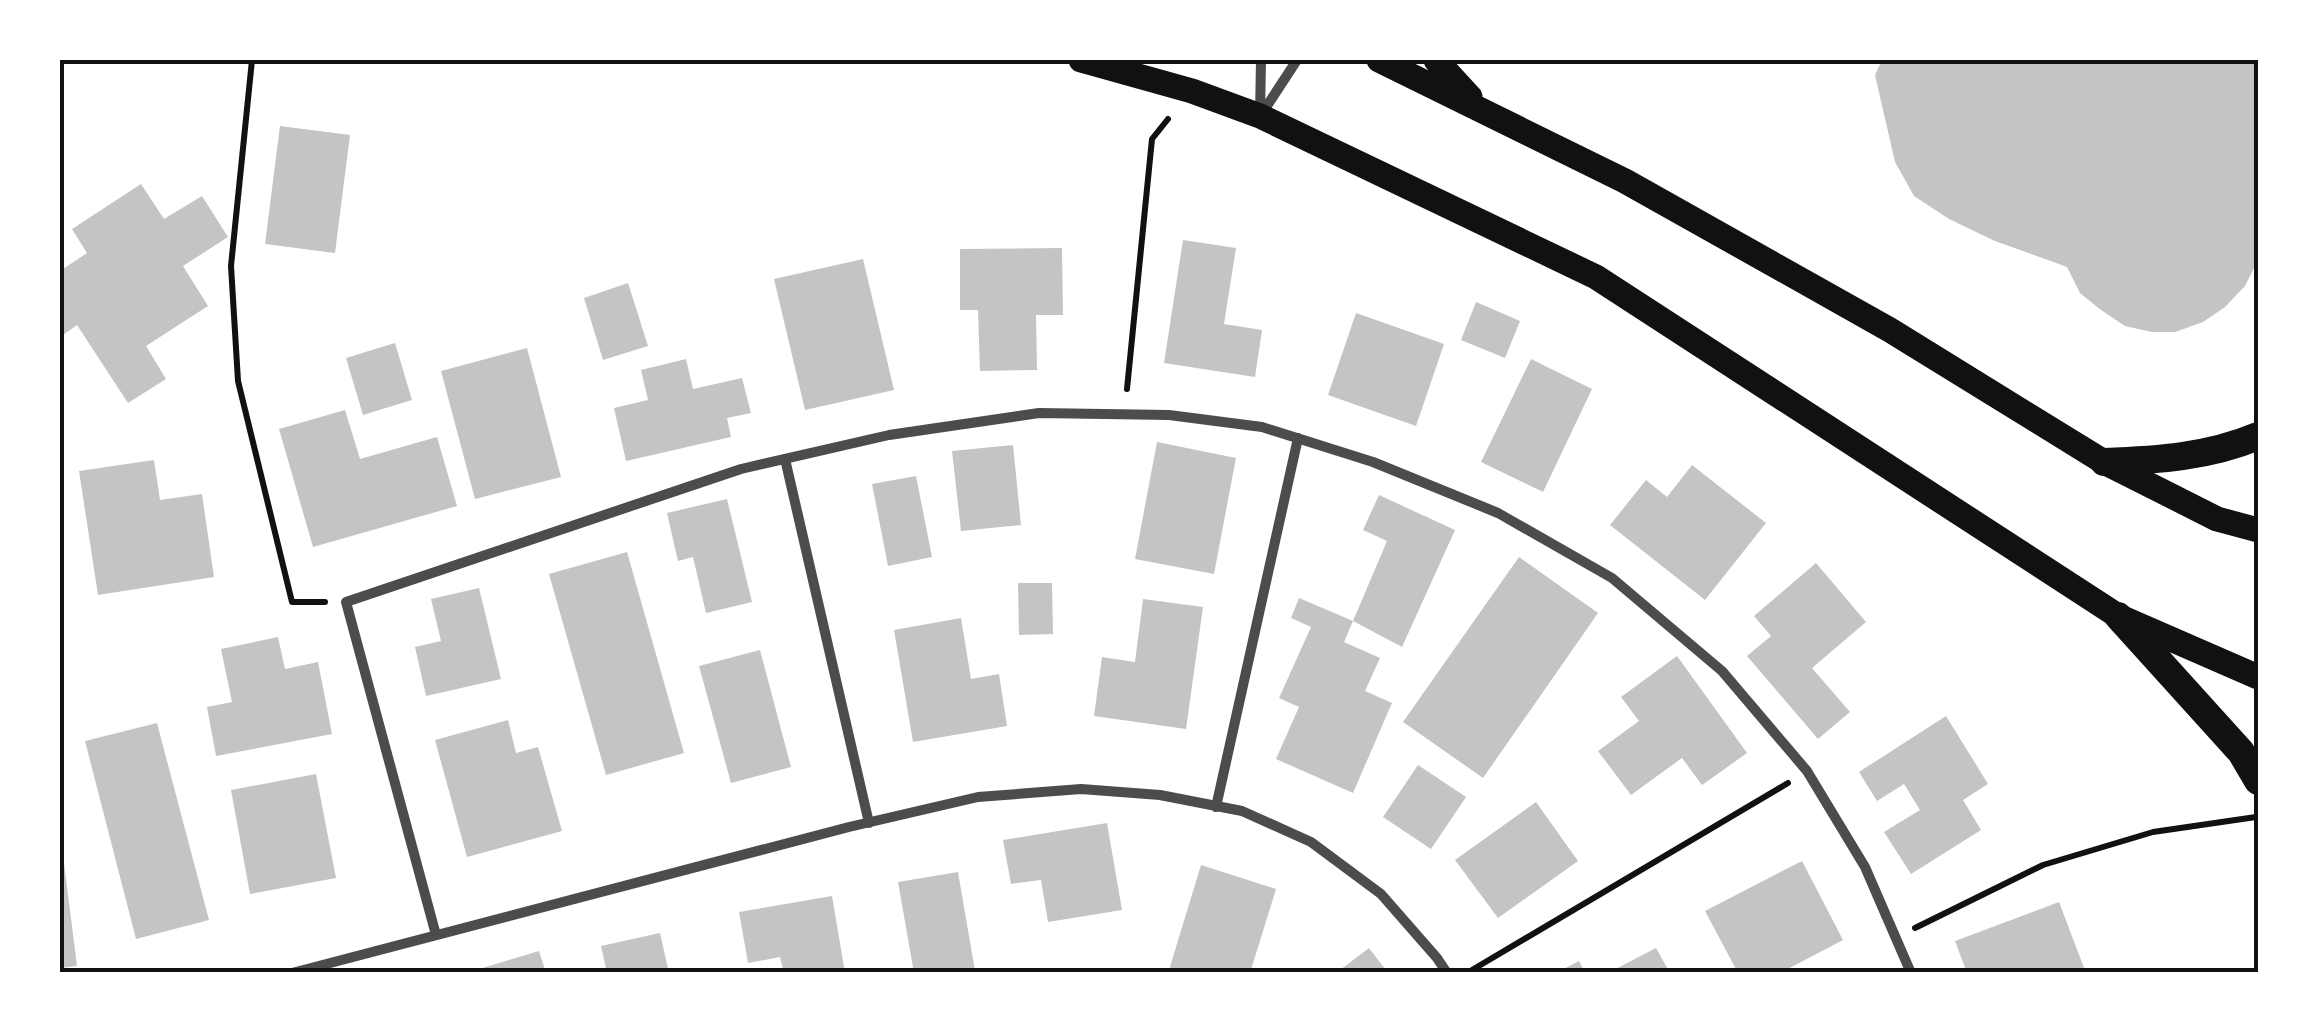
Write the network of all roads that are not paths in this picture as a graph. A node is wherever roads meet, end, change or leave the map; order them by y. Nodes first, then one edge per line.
1 (1080, 60) edge
2 (1261, 60) edge
3 (1297, 60) edge
4 (1379, 60) edge
5 (1436, 60) edge
6 (1480, 108) junction
7 (1260, 116) junction
8 (2258, 436) edge
9 (1298, 438) junction
10 (785, 459) junction
11 (2104, 462) junction
12 (2258, 530) edge
13 (2118, 616) junction
14 (2258, 677) edge
15 (2258, 781) edge
16 (1216, 806) junction
17 (868, 823) junction
18 (436, 935) junction
19 (292, 973) edge
20 (1448, 973) edge
21 (1911, 973) edge

1 - 7 main road
2 - 7 street
3 - 7 street
4 - 6 main road
5 - 6 main road
6 - 11 main road
7 - 13 main road
8 - 11 highway
9 - 10 street
9 - 16 street
9 - 21 street
10 - 17 street
10 - 18 street
11 - 12 main road
13 - 14 main road
13 - 15 highway
16 - 17 street
16 - 20 street
17 - 18 street
18 - 19 street

